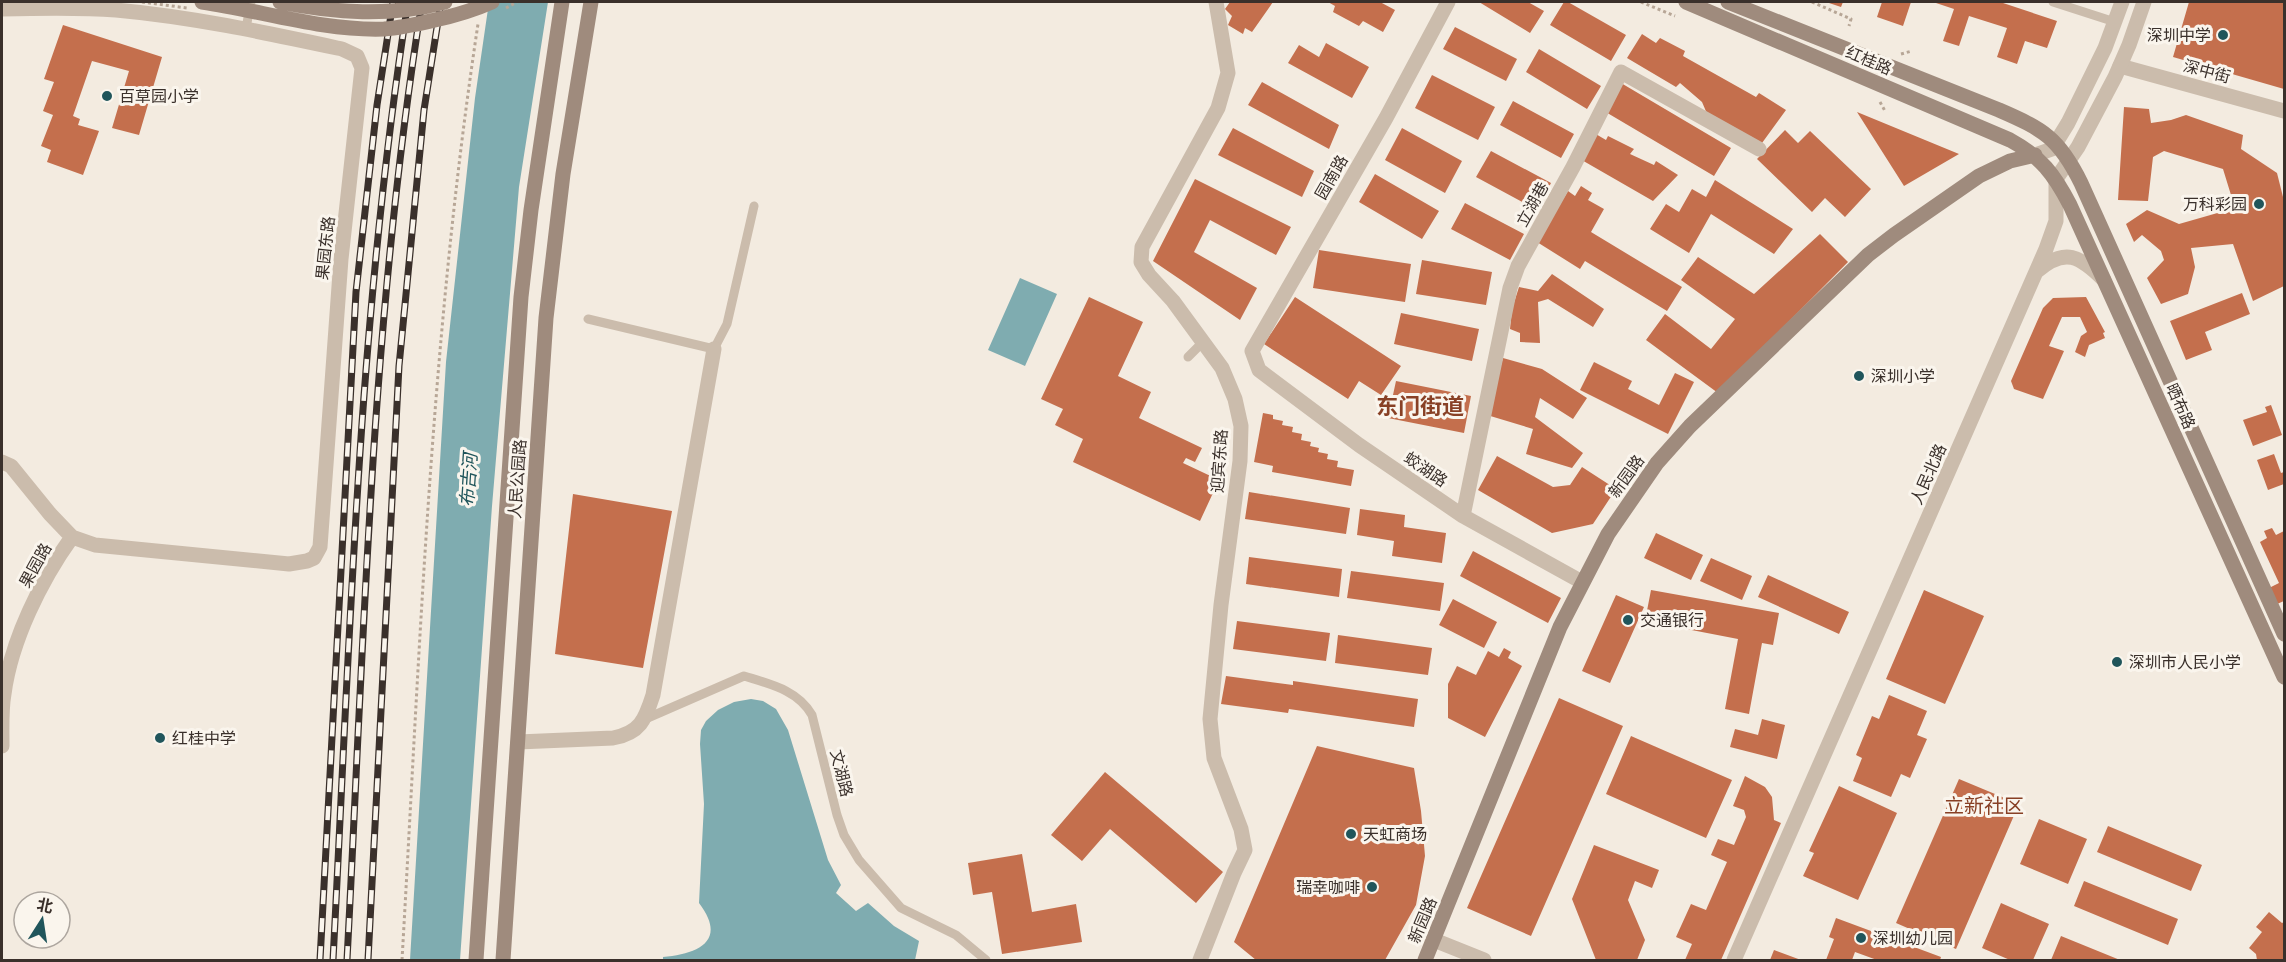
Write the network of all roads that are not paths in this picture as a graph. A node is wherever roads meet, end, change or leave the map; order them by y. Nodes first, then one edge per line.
1 (202, 2) edge
2 (251, 2) edge
3 (280, 2) edge
4 (445, 2) edge
5 (492, 2) edge
6 (562, 2) edge
7 (591, 2) edge
8 (1216, 2) edge
9 (1448, 2) edge
10 (1686, 2) edge
11 (1728, 2) edge
12 (2052, 2) edge
13 (2122, 2) edge
14 (2144, 2) edge
15 (2, 9) edge
16 (2115, 22) junction
17 (246, 28) junction
18 (2120, 66) junction
19 (2284, 111) edge
20 (2057, 143) junction
21 (1759, 149) dead end
22 (2035, 156) junction
23 (2069, 160) junction
24 (2056, 179) junction
25 (754, 206) dead end
26 (2037, 271) junction
27 (2103, 280) junction
28 (588, 319) dead end
29 (1204, 341) junction
30 (714, 349) junction
31 (1188, 357) dead end
32 (1259, 370) joint
33 (2, 462) edge
34 (1463, 516) junction
35 (72, 537) junction
36 (1582, 582) junction
37 (2284, 634) edge
38 (2284, 677) edge
39 (3, 695) edge
40 (643, 720) junction
41 (518, 742) junction
42 (2, 746) edge
43 (1434, 940) junction
44 (476, 960) edge
45 (502, 960) edge
46 (986, 960) edge
47 (1200, 960) edge
48 (1425, 960) edge
49 (1484, 960) edge
50 (1734, 960) edge

1 - 5 main road, bridge
2 - 17 lane
3 - 4 main road, bridge
6 - 44 main road, 人民公园路
7 - 41 main road, 人民公园路
8 - 29 street, 迎宾东路
9 - 32 street, 园南路
10 - 22 main road, 红桂路
11 - 20 main road, 红桂路
12 - 16 lane
13 - 16 street
14 - 18 street
15 - 17 street, 果园东路
16 - 20 street
17 - 35 street, 果园东路
18 - 19 street, 深中街
18 - 23 street
20 - 22 street
20 - 23 main road, 晒布路
21 - 34 street, 立湖巷
22 - 24 main road, 晒布路
22 - 36 main road, 新园路
23 - 24 street
23 - 37 main road, 晒布路
24 - 26 street, 人民北路
24 - 27 main road, 晒布路
25 - 30 lane
26 - 27 street
26 - 50 street, 人民北路
27 - 38 main road, 晒布路
28 - 30 lane
29 - 31 lane
29 - 47 street, 迎宾东路
30 - 40 street
32 - 34 street, 蛟湖路
33 - 35 street, 果园路
34 - 36 street, 蛟湖路
35 - 39 street, 果园路
36 - 43 main road, 新园路
39 - 42 street, 果园路
40 - 41 street
40 - 46 lane, 文湖路
41 - 45 main road, 人民公园路
43 - 48 main road, 新园路
43 - 49 street

